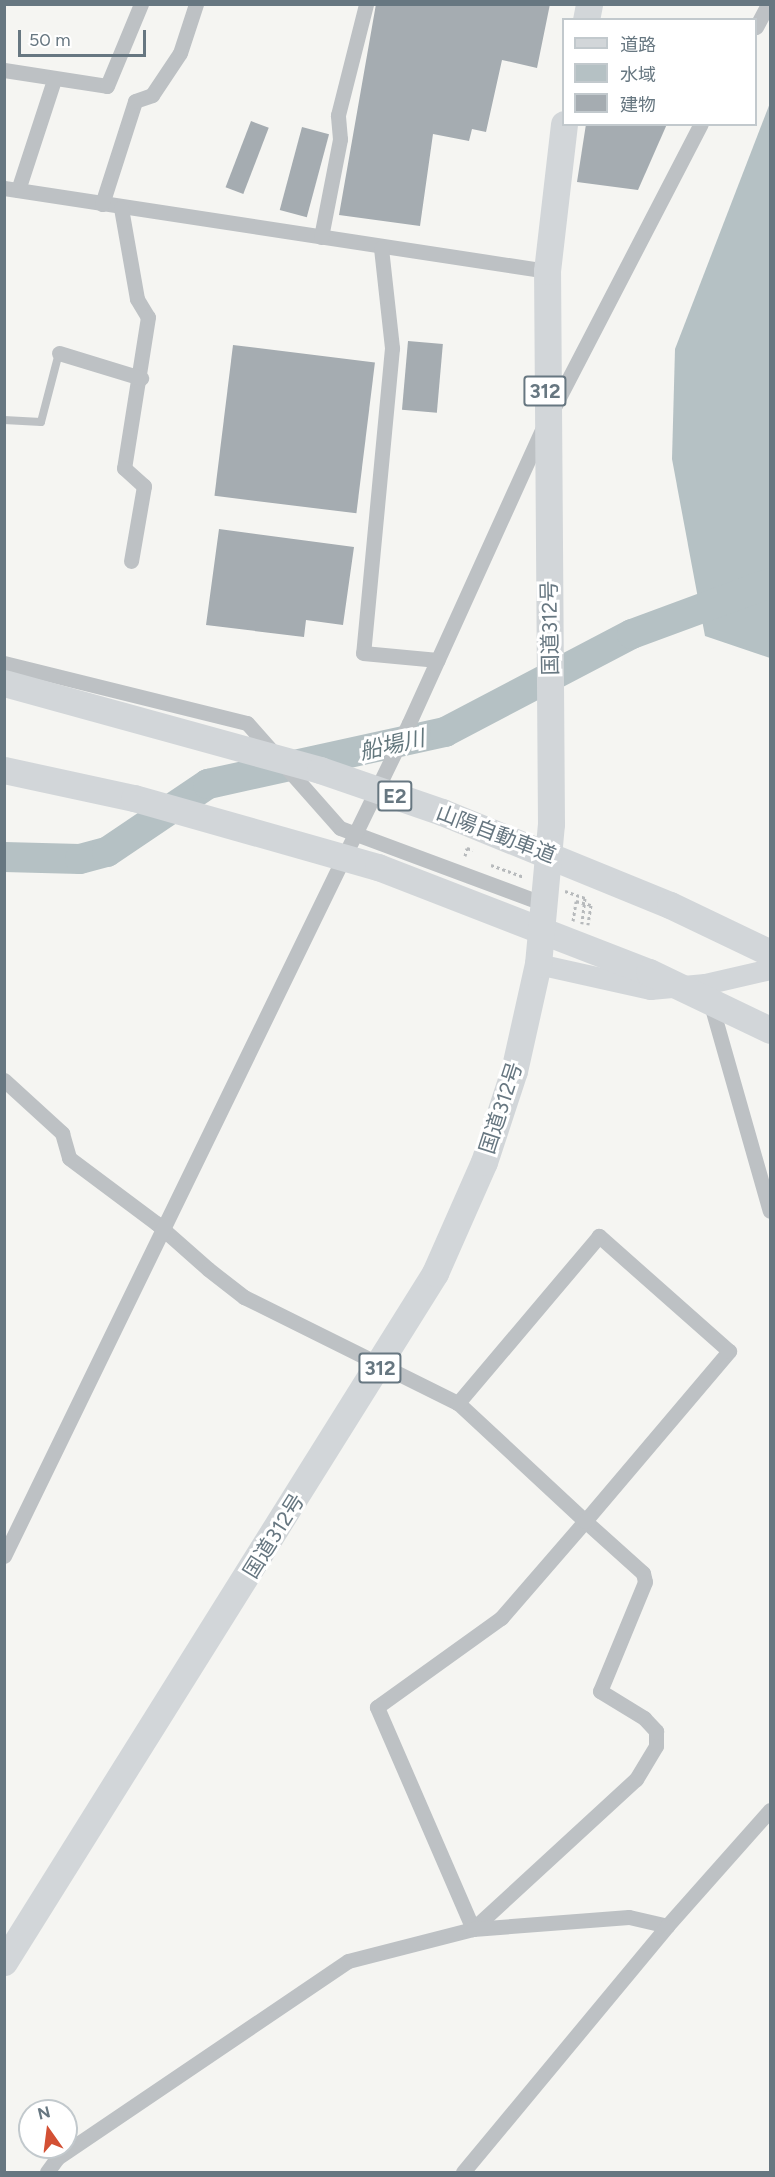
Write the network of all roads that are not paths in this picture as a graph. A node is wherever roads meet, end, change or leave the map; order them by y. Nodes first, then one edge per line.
1 (141, 4) edge
2 (196, 4) edge
3 (366, 4) edge
4 (768, 4) edge
5 (757, 25) edge
6 (4, 70) edge
7 (54, 80) junction
8 (564, 126) edge
9 (700, 126) edge
10 (11, 189) edge
11 (102, 204) junction
12 (121, 208) junction
13 (321, 237) junction
14 (381, 248) junction
15 (547, 270) junction
16 (59, 353) joint
17 (141, 378) junction
18 (4, 420) edge
19 (544, 424) junction
20 (131, 561) dead end
21 (438, 660) junction
22 (4, 663) edge
23 (4, 683) edge
24 (4, 770) edge
25 (353, 834) junction
26 (544, 904) junction
27 (771, 952) edge
28 (538, 964) junction
29 (771, 969) edge
30 (711, 982) junction
31 (771, 1030) edge
32 (4, 1080) edge
33 (771, 1211) edge
34 (162, 1232) junction
35 (383, 1364) junction
36 (458, 1403) junction
37 (585, 1521) junction
38 (4, 1556) edge
39 (771, 1810) edge
40 (666, 1926) junction
41 (473, 1929) junction
42 (4, 1962) edge
43 (47, 2172) edge
44 (464, 2172) edge

1 - 7 street
2 - 11 street
3 - 13 street
4 - 5 street
6 - 7 street
7 - 10 street
8 - 15 highway, 国道312号 / 312
9 - 19 street
10 - 11 street
11 - 12 street
12 - 13 street
12 - 17 street
13 - 14 street
14 - 15 street
14 - 21 street
15 - 19 highway, 国道312号 / 312
16 - 17 street
16 - 18 lane
17 - 20 street
19 - 21 street
19 - 26 highway, 国道312号 / 312
21 - 25 street
22 - 25 street
23 - 27 highway, 山陽自動車道 / E2
24 - 31 highway
25 - 26 street
25 - 34 street
26 - 28 highway, 国道312号 / 312
28 - 30 street
28 - 35 highway, 国道312号 / 312
29 - 30 street
30 - 33 street
32 - 34 street
34 - 35 street
34 - 38 street
35 - 36 street
35 - 42 highway, 国道312号 / 312
36 - 37 street
36 - 37 street
37 - 41 street
37 - 41 street
39 - 40 street
40 - 41 street
40 - 44 street
41 - 43 street

